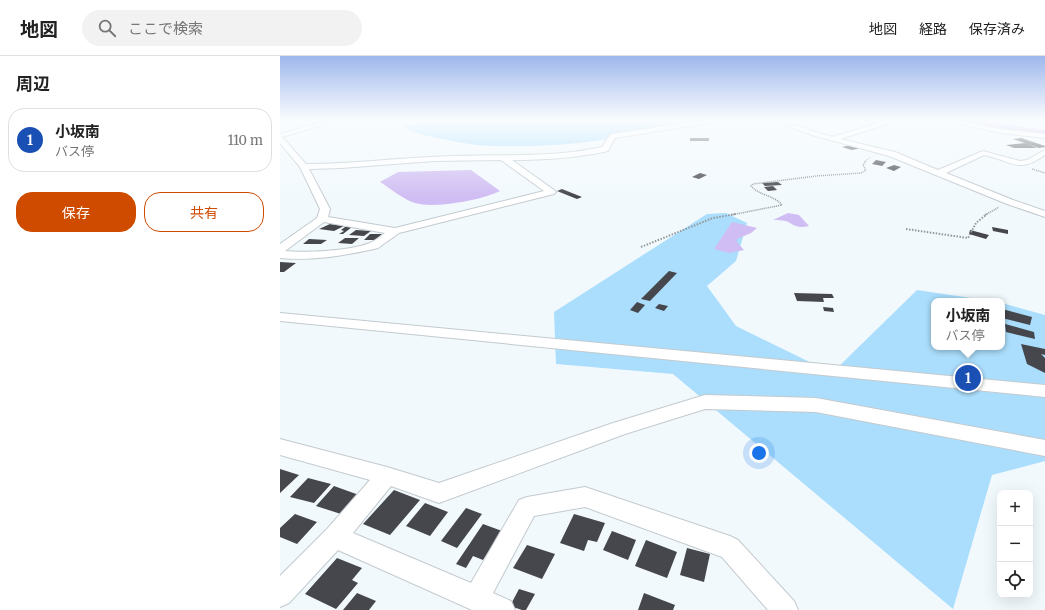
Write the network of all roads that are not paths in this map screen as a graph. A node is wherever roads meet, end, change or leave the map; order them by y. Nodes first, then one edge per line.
1 (286, 146) edge
2 (607, 146) edge
3 (861, 146) edge
4 (1045, 152) edge
5 (503, 158) junction
6 (304, 166) junction
7 (938, 173) junction
8 (1045, 214) edge
9 (322, 219) junction
10 (395, 231) junction
11 (280, 249) edge
12 (280, 254) edge
13 (280, 317) edge
14 (1045, 392) edge
15 (280, 447) edge
16 (1045, 448) edge
17 (387, 476) junction
18 (335, 537) junction
19 (280, 594) edge
20 (477, 598) junction
21 (502, 610) edge
22 (786, 610) edge

1 - 6 street
2 - 5 street
3 - 7 street
4 - 7 street
5 - 6 street
5 - 10 street
6 - 9 street
7 - 8 street
9 - 10 street
9 - 11 street
10 - 12 street
13 - 14 street
15 - 17 street
16 - 17 street
17 - 18 street
18 - 19 street
18 - 20 street
20 - 21 street
20 - 22 street

